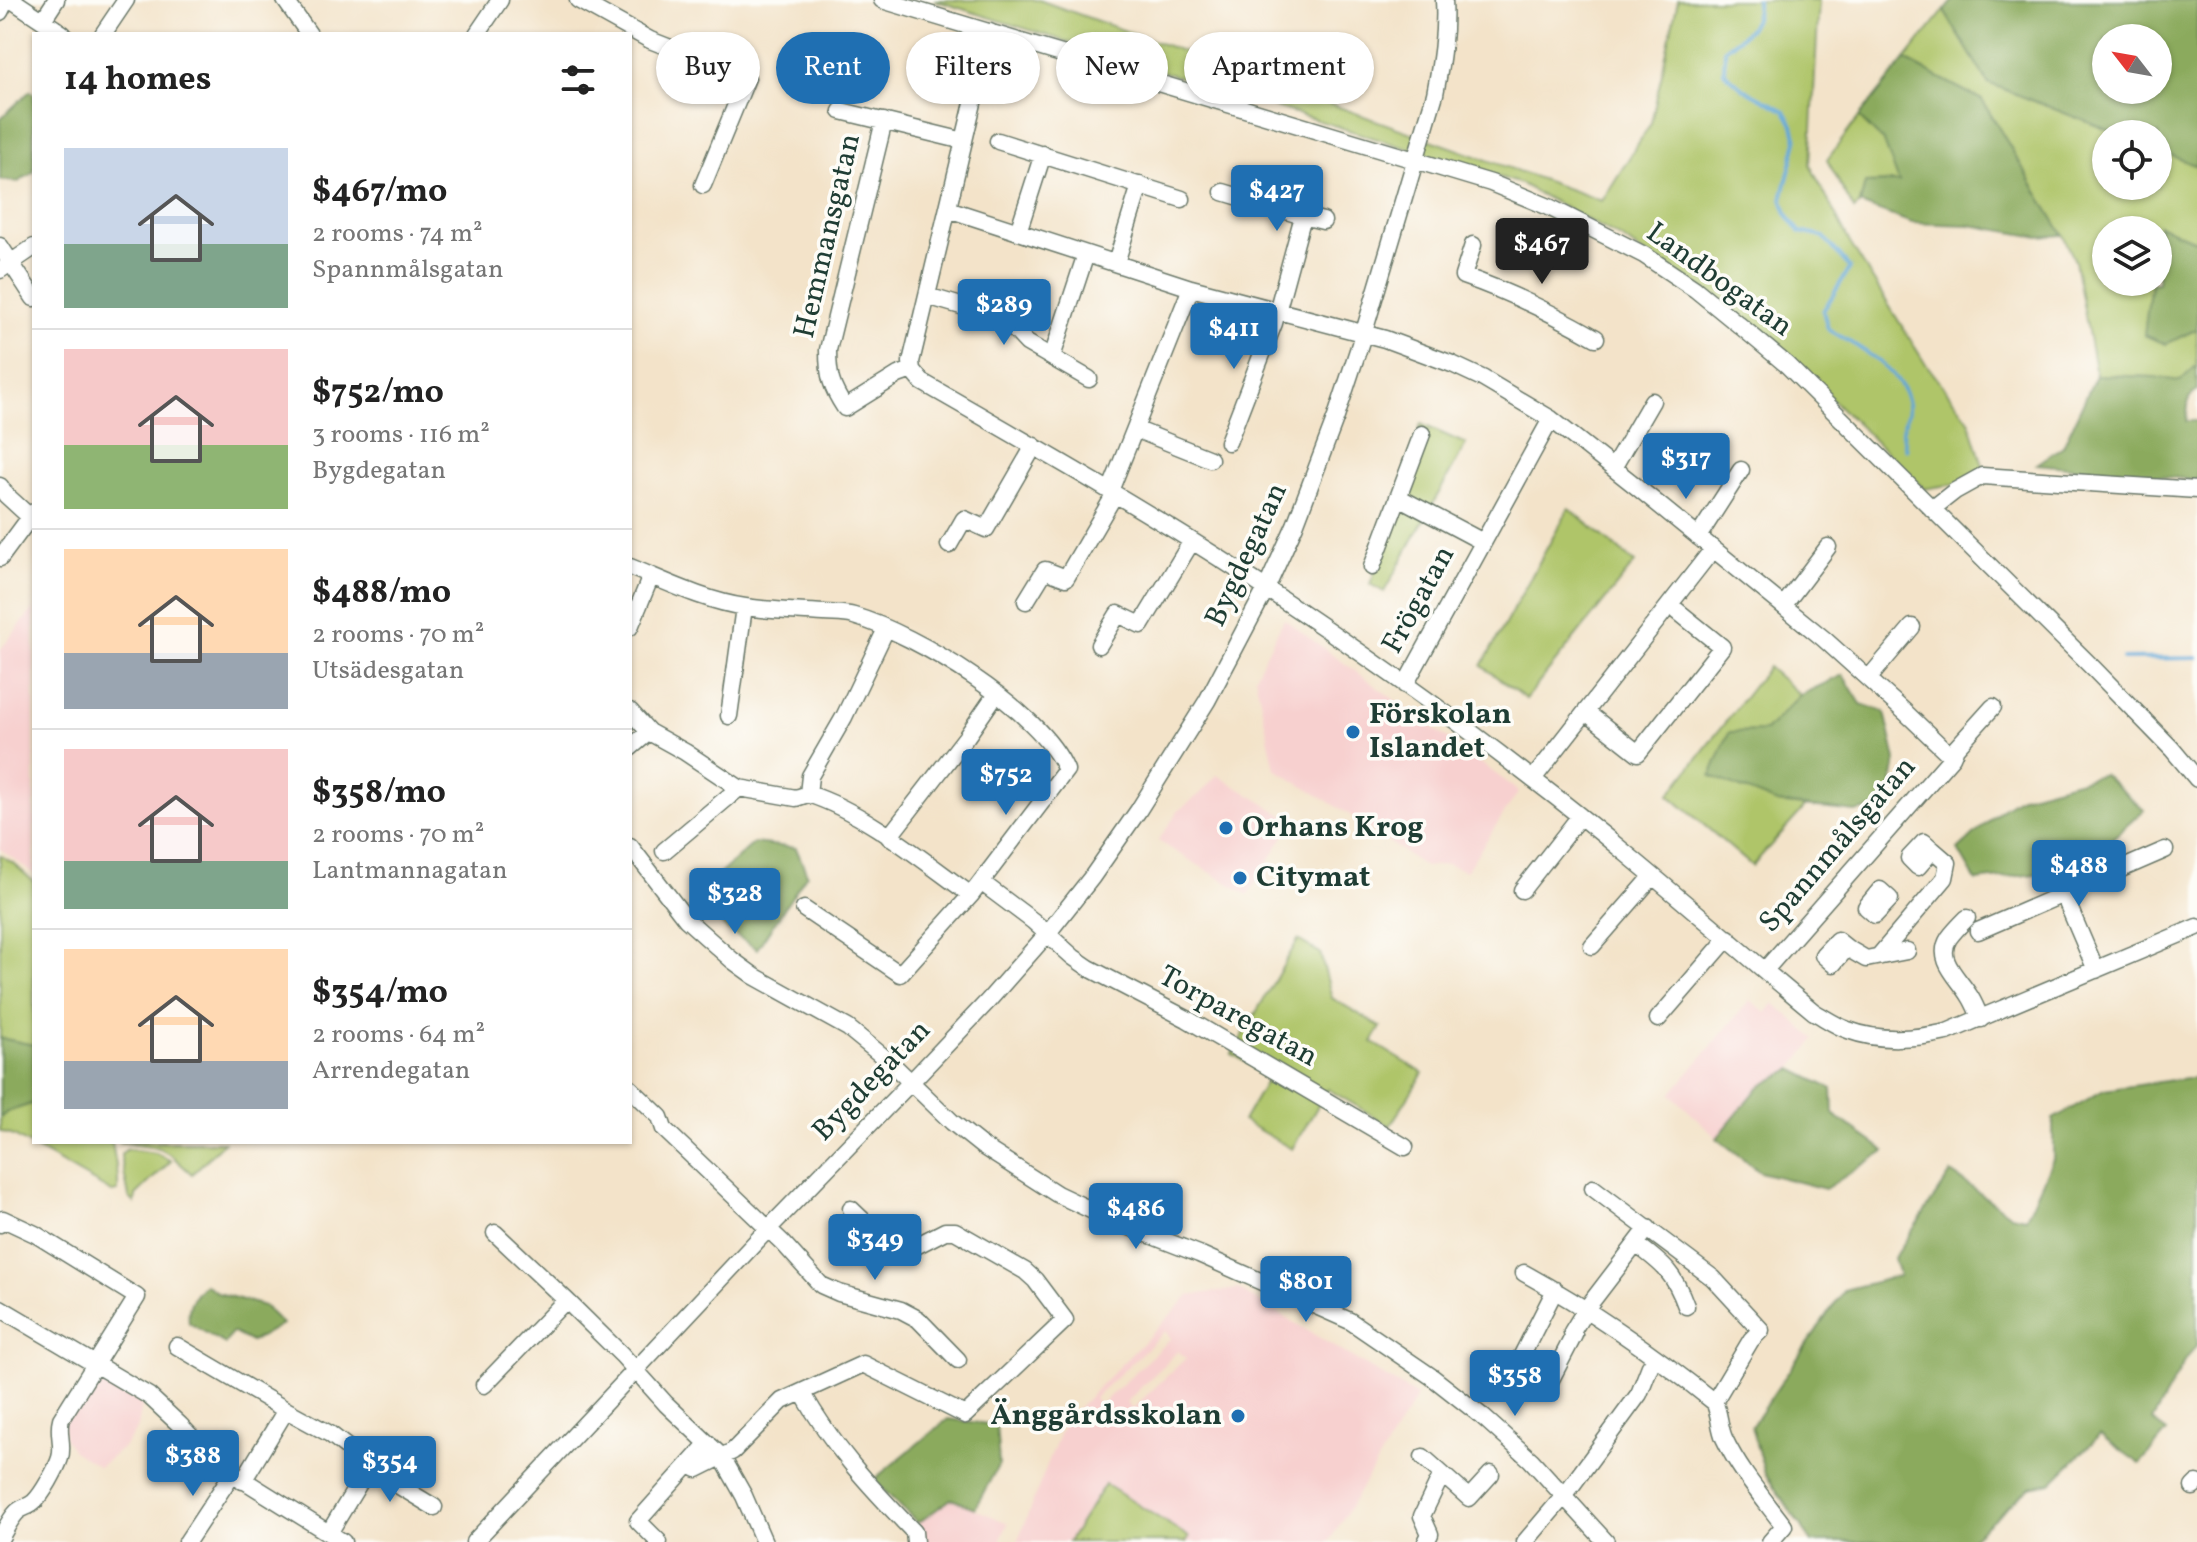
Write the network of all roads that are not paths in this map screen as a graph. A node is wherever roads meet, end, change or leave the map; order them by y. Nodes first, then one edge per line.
1 (9, 0) edge
2 (56, 0) edge
3 (126, 0) edge
4 (285, 0) edge
5 (500, 0) edge
6 (578, 0) edge
7 (882, 0) edge
8 (1444, 0) edge
9 (596, 5) edge
10 (0, 12) edge
11 (43, 20) junction
12 (60, 32) edge
13 (104, 32) edge
14 (308, 32) edge
15 (478, 32) edge
16 (631, 32) edge
17 (632, 32) edge
18 (990, 32) edge
19 (1040, 47) edge
20 (973, 104) edge
21 (841, 111) dead end
22 (884, 121) junction
23 (964, 141) junction
24 (998, 141) dead end
25 (1043, 154) junction
26 (1416, 160) junction
27 (703, 185) dead end
28 (1140, 185) junction
29 (1223, 192) dead end
30 (1182, 199) dead end
31 (948, 209) junction
32 (1303, 216) junction
33 (1323, 221) dead end
34 (1018, 232) junction
35 (1473, 245) dead end
36 (0, 246) edge
37 (32, 248) edge
38 (1086, 254) junction
39 (1116, 263) junction
40 (6, 266) edge
41 (1191, 288) junction
42 (32, 296) edge
43 (927, 296) junction
44 (1277, 311) junction
45 (1364, 332) junction
46 (1596, 338) dead end
47 (1052, 357) junction
48 (912, 370) junction
49 (1089, 379) dead end
50 (1652, 401) dead end
51 (1551, 419) junction
52 (1135, 429) junction
53 (1422, 434) dead end
54 (1228, 442) dead end
55 (1034, 446) junction
56 (1210, 459) dead end
57 (1613, 468) junction
58 (1741, 470) dead end
59 (0, 486) edge
60 (2197, 490) edge
61 (1113, 492) junction
62 (1398, 497) junction
63 (1932, 509) junction
64 (32, 514) edge
65 (1698, 537) junction
66 (1192, 541) junction
67 (1483, 542) junction
68 (949, 545) dead end
69 (1828, 547) dead end
70 (1713, 549) junction
71 (0, 558) edge
72 (1372, 567) dead end
73 (632, 568) edge
74 (651, 576) junction
75 (1266, 589) junction
76 (1026, 601) dead end
77 (1670, 605) junction
78 (1784, 605) junction
79 (744, 607) junction
80 (632, 622) edge
81 (1912, 627) dead end
82 (886, 629) junction
83 (1099, 645) dead end
84 (1869, 678) junction
85 (1405, 685) junction
86 (996, 694) junction
87 (1993, 707) dead end
88 (1586, 712) junction
89 (632, 713) edge
90 (729, 716) dead end
91 (649, 732) junction
92 (632, 746) edge
93 (1952, 757) junction
94 (1533, 779) junction
95 (2197, 779) edge
96 (739, 788) junction
97 (808, 794) junction
98 (1580, 816) junction
99 (889, 837) junction
100 (632, 849) edge
101 (1933, 850) dead end
102 (2165, 850) dead end
103 (664, 851) dead end
104 (1653, 876) junction
105 (976, 888) junction
106 (1522, 890) dead end
107 (2063, 893) junction
108 (1890, 899) dead end
109 (804, 909) dead end
110 (1912, 918) junction
111 (2197, 927) edge
112 (1047, 934) junction
113 (1728, 938) junction
114 (1592, 946) dead end
115 (1847, 948) dead end
116 (1907, 951) dead end
117 (1879, 956) junction
118 (1765, 970) junction
119 (2096, 970) junction
120 (1658, 1019) dead end
121 (1981, 1019) junction
122 (911, 1082) junction
123 (632, 1090) edge
124 (1405, 1147) dead end
125 (1593, 1188) dead end
126 (851, 1209) dead end
127 (1, 1220) edge
128 (1648, 1228) junction
129 (768, 1229) junction
130 (495, 1233) dead end
131 (1636, 1244) junction
132 (1524, 1273) dead end
133 (1555, 1290) junction
134 (566, 1300) junction
135 (1686, 1306) dead end
136 (0, 1308) edge
137 (1586, 1309) junction
138 (177, 1346) dead end
139 (958, 1360) dead end
140 (95, 1364) junction
141 (1650, 1366) dead end
142 (636, 1370) junction
143 (484, 1385) dead end
144 (802, 1392) junction
145 (1714, 1402) junction
146 (286, 1410) junction
147 (708, 1443) junction
148 (722, 1457) junction
149 (1423, 1457) dead end
150 (370, 1465) junction
151 (689, 1465) junction
152 (1442, 1474) junction
153 (1491, 1474) dead end
154 (238, 1477) junction
155 (1564, 1496) junction
156 (434, 1507) dead end
157 (0, 1539) edge
158 (340, 1540) edge
159 (187, 1542) edge
160 (474, 1542) edge
161 (659, 1542) edge
162 (764, 1542) edge
163 (915, 1542) edge
164 (1426, 1542) edge
165 (1525, 1542) edge
166 (1606, 1542) edge
167 (1770, 1542) edge

1 - 10 street
1 - 11 street
2 - 11 street
3 - 13 street
4 - 14 street
5 - 15 street
6 - 9 street
7 - 18 street, Landbogatan
8 - 26 street, Bygdegatan
9 - 16 street
11 - 12 street
17 - 27 street
19 - 26 street, Landbogatan
20 - 23 street
21 - 22 street, Hemmansgatan
22 - 23 street, Hemmansgatan
22 - 48 street, Hemmansgatan
23 - 31 street
24 - 25 street
25 - 28 street
25 - 34 street
26 - 45 street, Bygdegatan
26 - 63 street, Landbogatan
28 - 30 street
28 - 39 street
29 - 32 street
31 - 34 street, Spannmålsgatan
31 - 43 street
32 - 33 street
32 - 44 street
34 - 38 street, Spannmålsgatan
35 - 46 street
36 - 40 street
37 - 40 street
38 - 39 street, Spannmålsgatan
38 - 47 street
39 - 41 street, Spannmålsgatan
40 - 42 street
41 - 44 street, Spannmålsgatan
41 - 52 street
43 - 47 street
43 - 48 street
44 - 45 street, Spannmålsgatan
44 - 54 street
45 - 51 street, Spannmålsgatan
45 - 75 street, Bygdegatan
47 - 49 street
48 - 55 street
50 - 57 street
51 - 57 street, Spannmålsgatan
51 - 67 street, Frögatan
52 - 56 street
52 - 61 street
53 - 62 street, Frögatan
55 - 61 street
55 - 68 street
57 - 65 street, Spannmålsgatan
58 - 65 street
59 - 64 street
60 - 63 street
61 - 66 street
61 - 76 street
62 - 67 street, Frögatan
62 - 72 street, Frögatan
63 - 95 street, Landbogatan
64 - 71 street
65 - 70 street, Spannmålsgatan
66 - 75 street
66 - 83 street
67 - 85 street, Frögatan
69 - 78 street
70 - 77 street
70 - 78 street, Spannmålsgatan
73 - 74 street, Bygdegatan
74 - 79 street, Bygdegatan
74 - 80 street
75 - 85 street
75 - 112 street, Bygdegatan
77 - 88 street
77 - 88 street
78 - 84 street, Spannmålsgatan
79 - 82 street, Bygdegatan
79 - 90 street
81 - 84 street
82 - 86 street, Bygdegatan
82 - 97 street
84 - 93 street, Spannmålsgatan
85 - 94 street
86 - 99 street
86 - 105 street, Bygdegatan
87 - 93 street, Spannmålsgatan
88 - 94 street
89 - 91 street
91 - 92 street
91 - 96 street
93 - 118 street, Spannmålsgatan
94 - 98 street
96 - 97 street
96 - 103 street
97 - 99 street
98 - 104 street
98 - 106 street
99 - 105 street
100 - 122 street
101 - 110 street
102 - 107 street
104 - 113 street
104 - 114 street
105 - 109 street, Bygdegatan
105 - 112 street
107 - 119 street
107 - 121 street
108 - 110 street
110 - 117 street
111 - 119 street
112 - 122 street, Bygdegatan
112 - 124 street, Torparegatan
113 - 118 street
113 - 120 street
115 - 117 street
116 - 117 street
118 - 121 street
119 - 121 street
122 - 129 street, Bygdegatan
122 - 155 street
123 - 129 street
125 - 128 street
126 - 144 street
127 - 140 street
128 - 131 street
128 - 145 street
129 - 139 street
129 - 142 street, Bygdegatan
130 - 134 street
131 - 135 street
131 - 137 street
132 - 133 street
133 - 137 street
133 - 137 street
134 - 142 street
134 - 143 street
136 - 140 street
137 - 145 street
138 - 146 street
140 - 154 street
140 - 157 street
141 - 155 street
142 - 147 street
142 - 160 street, Bygdegatan
144 - 148 street
144 - 163 street
145 - 167 street
146 - 150 street
146 - 154 street
147 - 148 street
147 - 151 street
148 - 151 street
148 - 162 street
149 - 152 street
150 - 156 street
150 - 158 street
151 - 161 street
152 - 153 street
152 - 164 street
154 - 158 street
154 - 159 street
155 - 165 street
155 - 166 street

